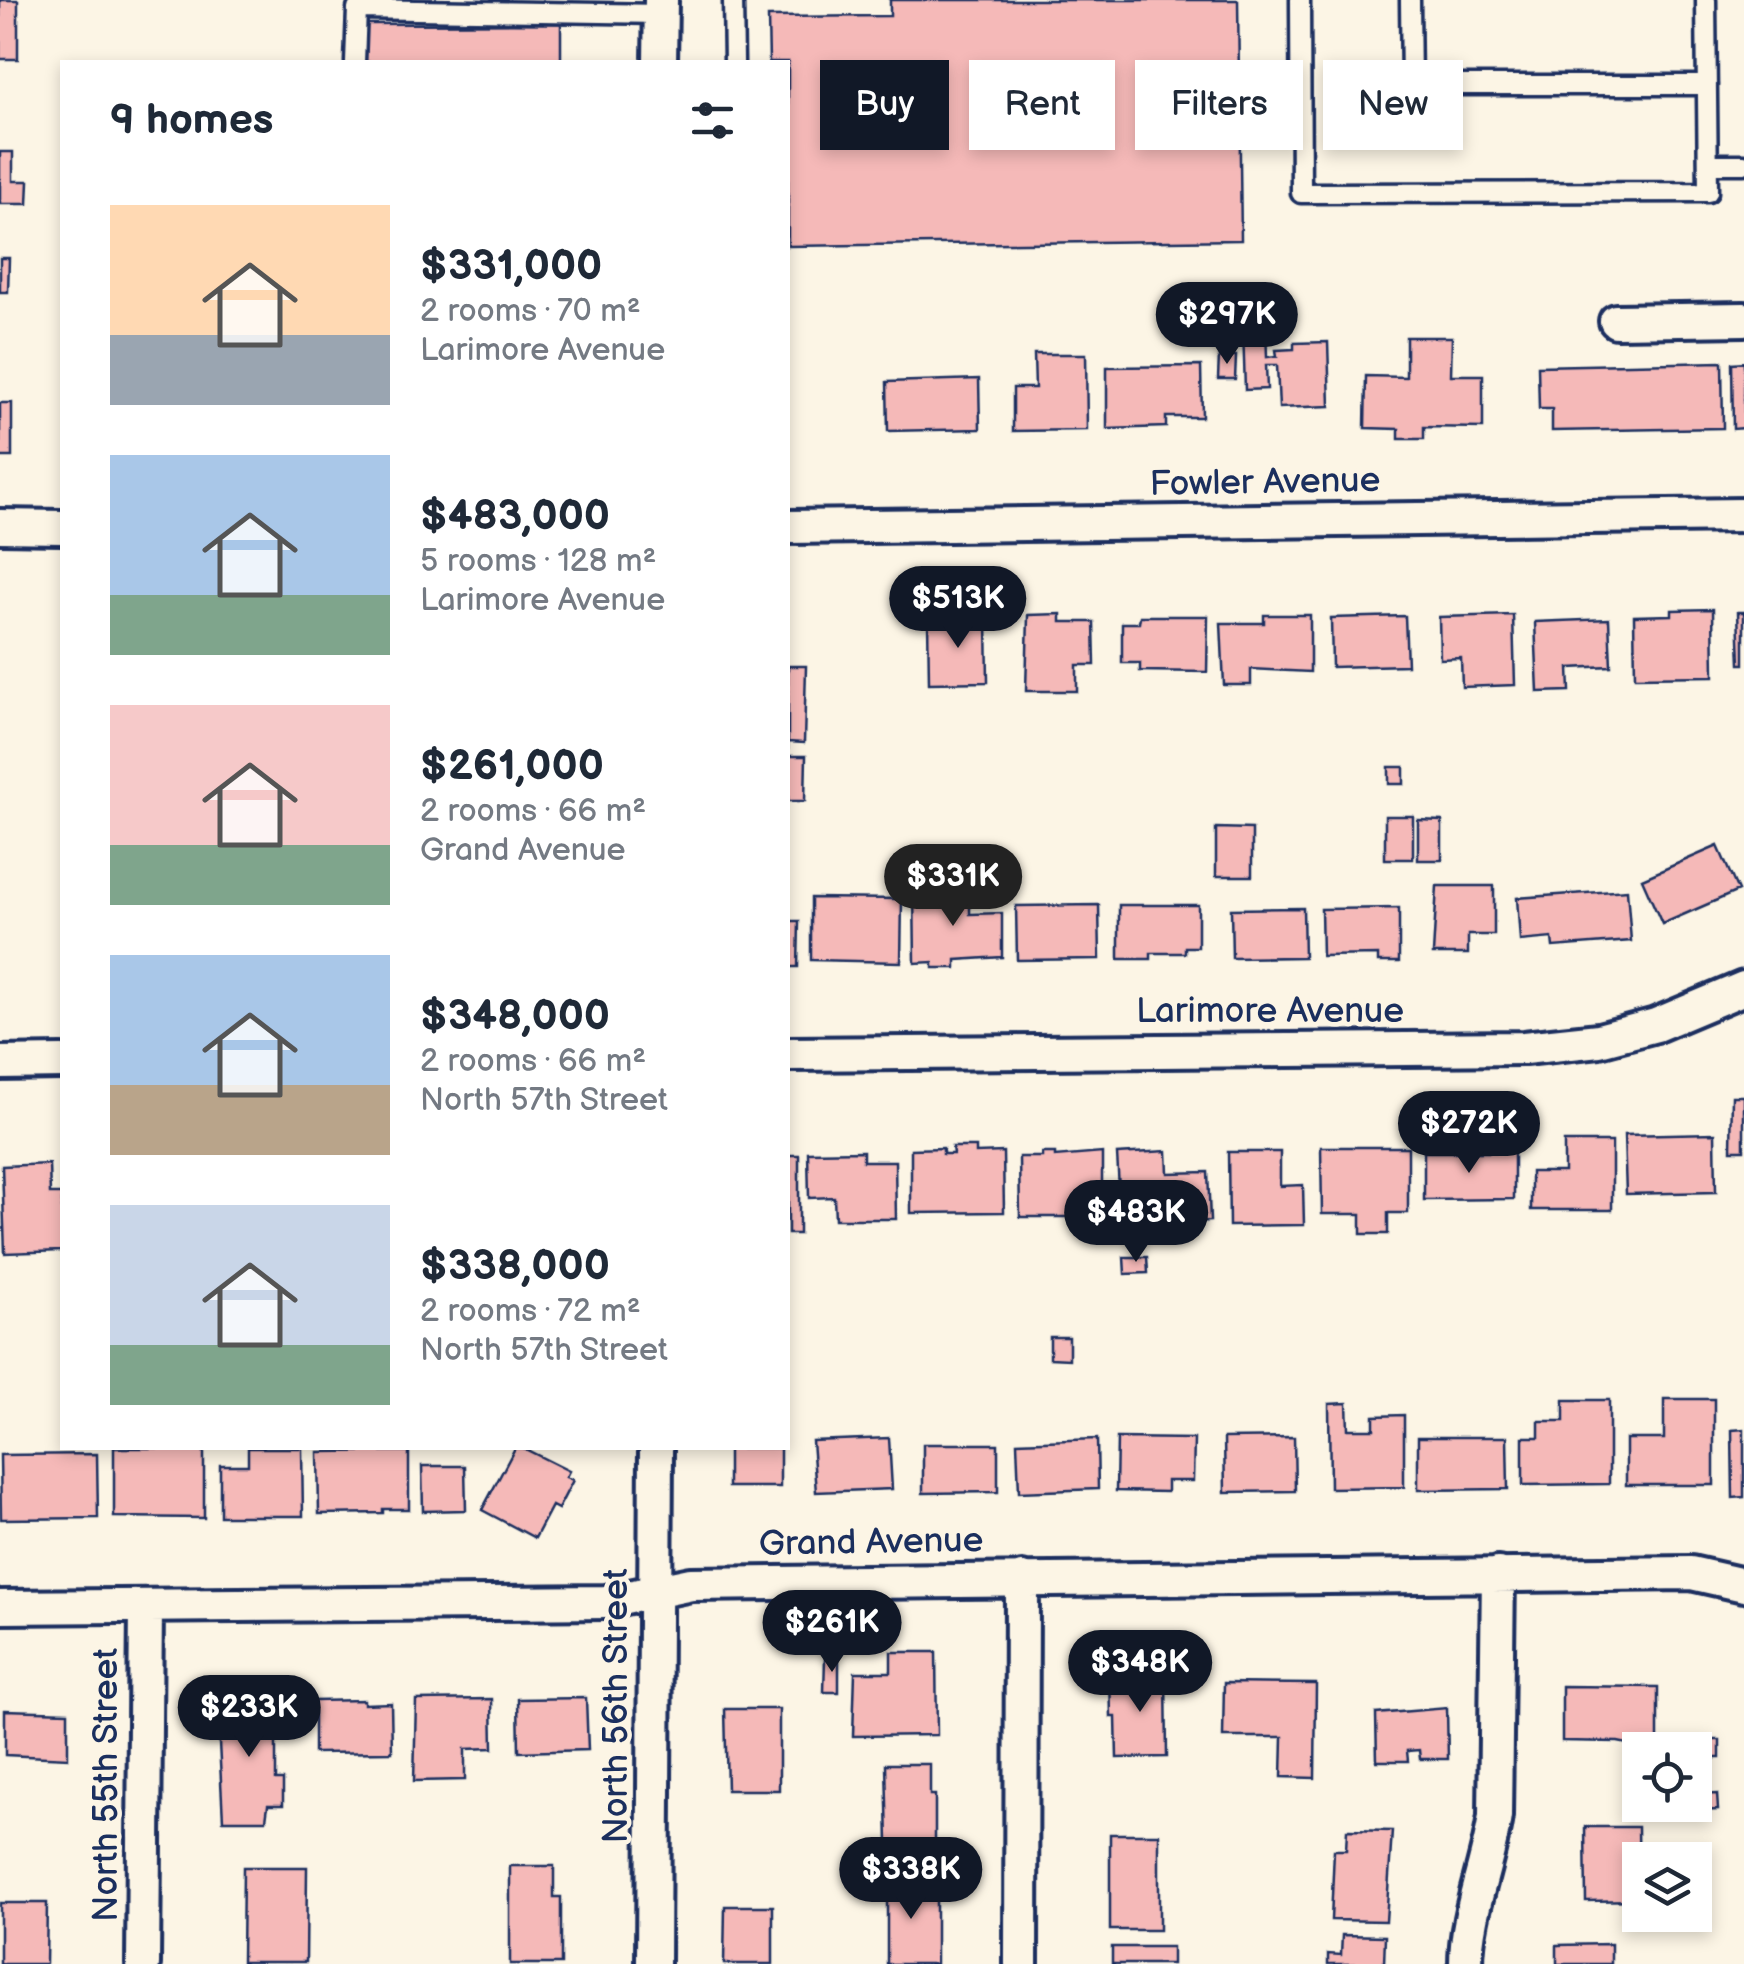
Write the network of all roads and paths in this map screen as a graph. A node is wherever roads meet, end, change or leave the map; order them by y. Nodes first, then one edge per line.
1 (733, 0) edge
2 (1300, 0) edge
3 (1410, 0) edge
4 (1706, 0) edge
5 (661, 7) edge
6 (355, 60) edge
7 (660, 60) edge
8 (734, 60) edge
9 (1707, 85) junction
10 (1708, 164) junction
11 (1744, 164) edge
12 (1744, 318) edge
13 (1616, 320) dead end
14 (1744, 515) edge
15 (0, 526) edge
16 (60, 526) edge
17 (790, 527) edge
18 (1744, 988) edge
19 (790, 1054) edge
20 (60, 1062) edge
21 (0, 1063) edge
22 (656, 1450) edge
23 (1498, 1574) junction
24 (1022, 1579) junction
25 (1744, 1585) edge
26 (655, 1591) junction
27 (146, 1606) junction
28 (0, 1607) edge
29 (143, 1964) edge
30 (654, 1964) edge
31 (1021, 1964) edge
32 (1466, 1964) edge

1 - 8 lane
2 - 10 lane
3 - 9 lane
4 - 9 lane
5 - 6 lane
5 - 7 street
9 - 10 lane
10 - 11 lane
12 - 13 street
14 - 17 street, Fowler Avenue
15 - 16 street
18 - 19 street, Larimore Avenue
20 - 21 street
22 - 26 street, North 56th Street
23 - 24 street, Grand Avenue
23 - 25 street, Grand Avenue
23 - 32 street
24 - 26 street, Grand Avenue
24 - 31 street
26 - 27 street, Grand Avenue
26 - 30 street, North 56th Street
27 - 28 street, Grand Avenue
27 - 29 street, North 55th Street

